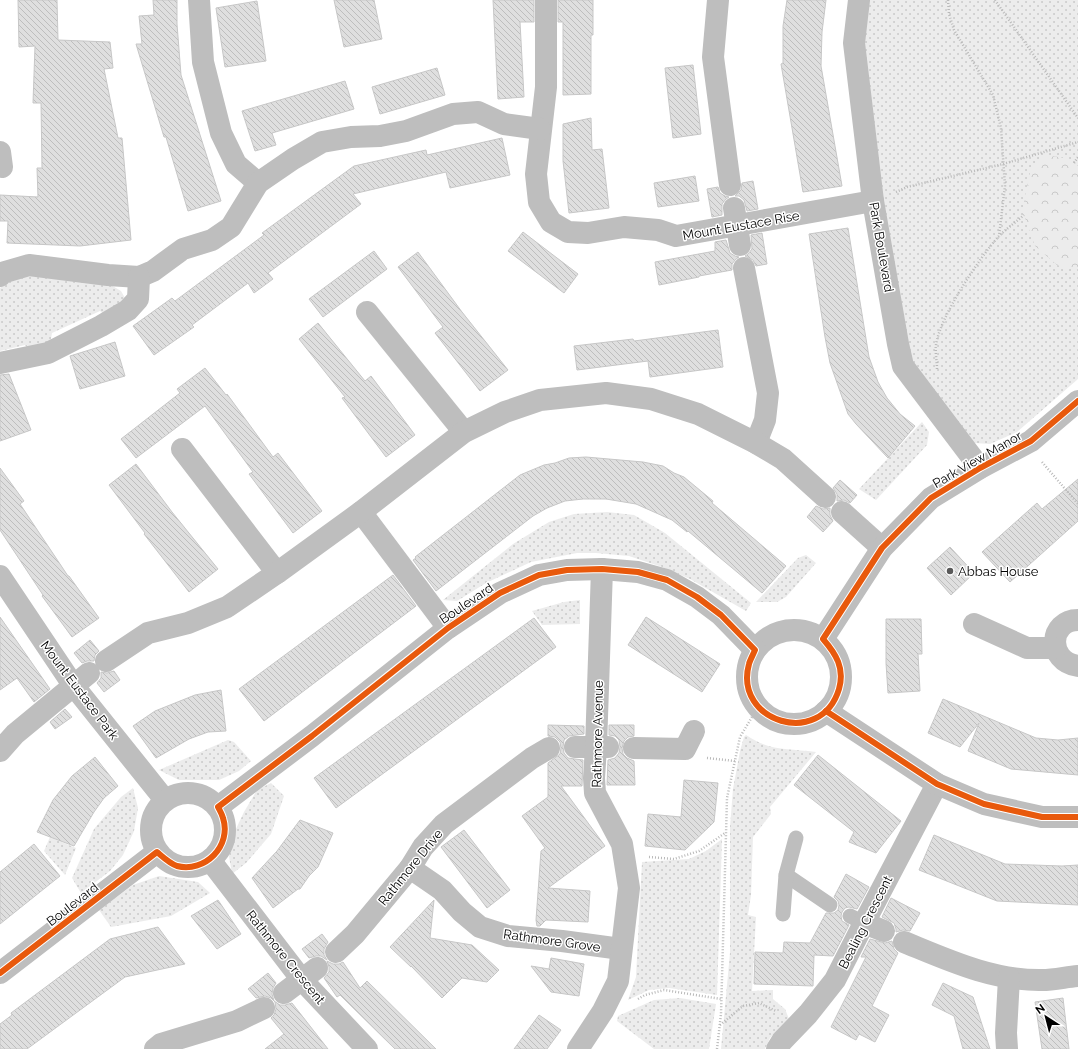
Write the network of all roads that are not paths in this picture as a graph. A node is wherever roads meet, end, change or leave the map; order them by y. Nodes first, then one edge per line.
1 (199, 0) edge
2 (546, 0) edge
3 (718, 0) edge
4 (859, 0) edge
5 (540, 129) junction
6 (258, 183) junction
7 (730, 186) dead end
8 (873, 201) junction
9 (744, 268) dead end
10 (0, 276) edge
11 (139, 277) junction
12 (367, 312) dead end
13 (0, 363) edge
14 (1078, 401) edge
15 (464, 432) junction
16 (756, 443) junction
17 (182, 449) dead end
18 (980, 468) junction
19 (825, 497) dead end
20 (361, 512) junction
21 (842, 512) dead end
22 (882, 548) junction
23 (602, 569) junction
24 (277, 573) junction
25 (0, 576) edge
26 (1078, 620) edge
27 (974, 624) dead end
28 (448, 628) junction
29 (823, 639) junction
30 (1055, 648) junction
31 (755, 650) junction
32 (1078, 666) edge
33 (89, 673) junction
34 (826, 711) junction
35 (694, 731) dead end
36 (549, 748) dead end
37 (634, 748) dead end
38 (0, 751) edge
39 (937, 784) junction
40 (165, 800) junction
41 (218, 807) junction
42 (1078, 817) edge
43 (796, 838) dead end
44 (157, 852) junction
45 (210, 860) junction
46 (410, 868) junction
47 (786, 875) junction
48 (830, 905) dead end
49 (784, 914) dead end
50 (857, 919) junction
51 (884, 931) dead end
52 (904, 942) dead end
53 (621, 949) junction
54 (336, 952) dead end
55 (0, 973) edge
56 (309, 974) junction
57 (1078, 976) edge
58 (1009, 978) junction
59 (284, 993) dead end
60 (264, 1008) dead end
61 (155, 1049) edge
62 (368, 1049) edge
63 (578, 1049) edge
64 (777, 1049) edge
65 (1007, 1049) edge

1 - 6 street
2 - 5 street, Mount Eustace Rise
3 - 7 street
4 - 8 street, Park Boulevard
5 - 6 street
5 - 8 street, Mount Eustace Rise
6 - 11 street
8 - 18 street, Park Boulevard
9 - 16 street
10 - 11 street
11 - 13 street
12 - 15 street
14 - 18 street, Park View Manor
15 - 16 street
15 - 20 street
16 - 19 street
17 - 24 street
18 - 22 street, Park View Manor
20 - 24 street
20 - 28 street
21 - 22 street
22 - 29 street, Park View Manor
23 - 28 street, Boulevard
23 - 31 street, Boulevard
23 - 53 street, Rathmore Avenue
24 - 33 street
25 - 33 street, Mount Eustace Park
26 - 30 street
27 - 30 street
28 - 41 street, Boulevard
29 - 31 street
29 - 34 street
30 - 32 street
31 - 34 street
33 - 38 street
33 - 40 street, Mount Eustace Park
34 - 39 street
35 - 37 street
36 - 46 street, Rathmore Drive
39 - 42 street
39 - 50 street, Bealing Crescent
40 - 41 street
40 - 44 street
41 - 45 street
43 - 47 lane
44 - 45 street
44 - 55 street, Boulevard
45 - 56 street, Rathmore Crescent
46 - 53 street, Rathmore Grove
46 - 54 street, Rathmore Drive
47 - 48 lane
47 - 49 lane
50 - 51 street
50 - 64 street, Bealing Crescent
52 - 58 street
53 - 63 street, Rathmore Avenue
56 - 59 street
56 - 62 street, Rathmore Crescent
57 - 58 street
58 - 65 street
60 - 61 street

